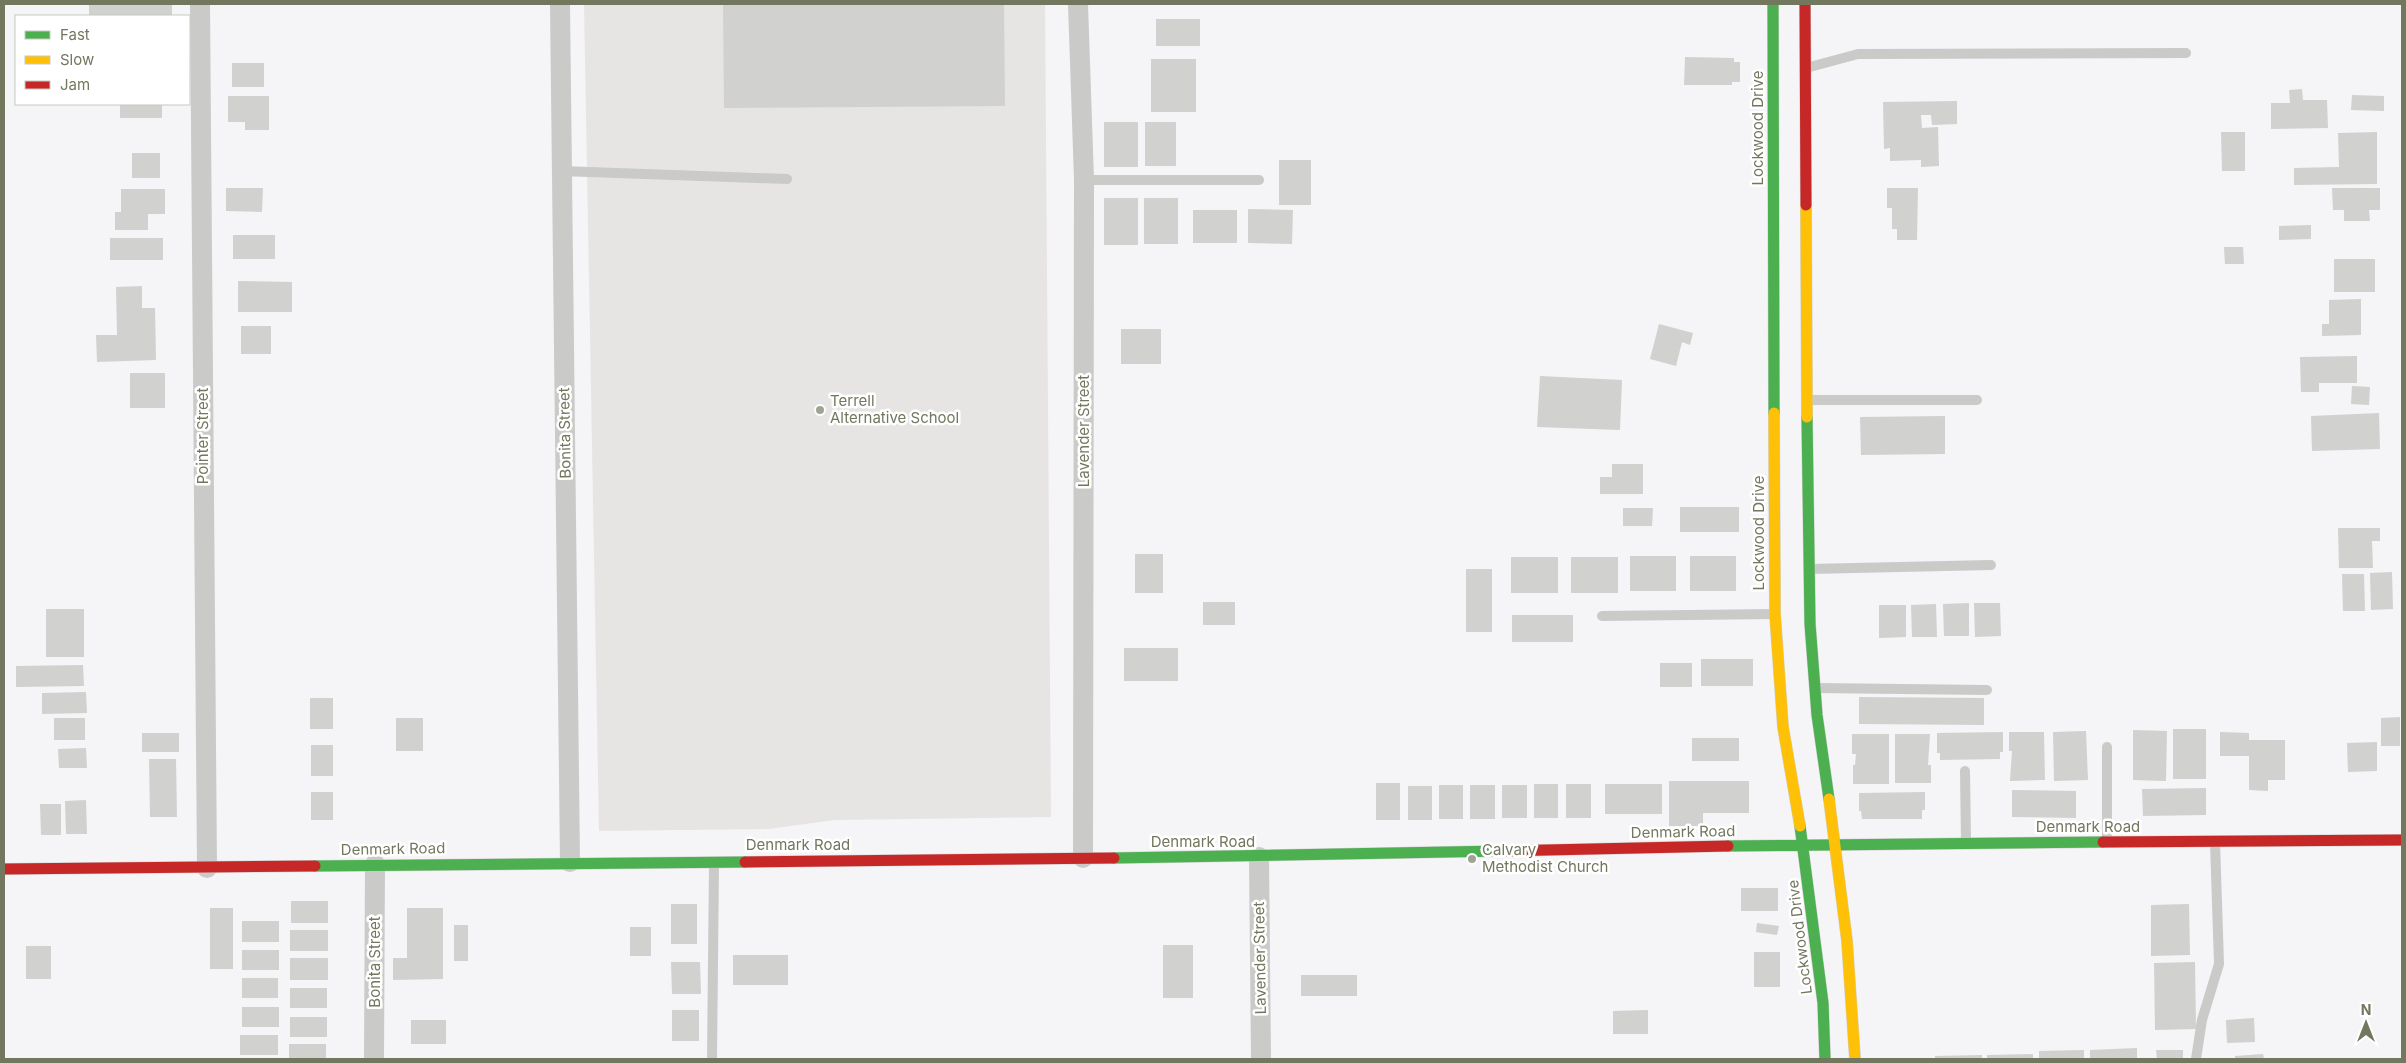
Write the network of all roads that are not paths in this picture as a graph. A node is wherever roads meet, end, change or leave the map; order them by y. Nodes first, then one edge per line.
1 (200, 4) edge
2 (560, 4) edge
3 (1078, 4) edge
4 (1773, 4) edge
5 (1805, 4) edge
6 (2186, 53) dead end
7 (1806, 68) junction
8 (1781, 69) junction
9 (561, 171) junction
10 (787, 179) dead end
11 (1084, 180) junction
12 (1260, 180) dead end
13 (1807, 400) junction
14 (1977, 400) dead end
15 (1774, 520) junction
16 (1799, 520) junction
17 (1991, 565) dead end
18 (1808, 569) junction
19 (1775, 614) junction
20 (1602, 616) dead end
21 (1815, 688) junction
22 (1987, 690) dead end
23 (2107, 747) dead end
24 (1965, 770) dead end
25 (2402, 840) edge
26 (2215, 841) junction
27 (2107, 842) junction
28 (1966, 843) junction
29 (1804, 844) junction
30 (1836, 844) junction
31 (1259, 857) junction
32 (1083, 858) junction
33 (714, 861) junction
34 (570, 862) junction
35 (374, 864) junction
36 (207, 868) junction
37 (4, 869) edge
38 (374, 1059) edge
39 (712, 1059) edge
40 (1261, 1059) edge
41 (1825, 1059) edge
42 (1855, 1059) edge
43 (2196, 1059) edge

1 - 36 street, Pointer Street
2 - 9 street, Bonita Street
3 - 11 street, Lavender Street
4 - 8 street, Lockwood Drive
5 - 7 street
6 - 7 lane
7 - 8 street
7 - 13 street
8 - 15 street, Lockwood Drive
9 - 10 lane
9 - 34 street, Bonita Street
11 - 12 lane
11 - 32 street, Lavender Street
13 - 14 lane
13 - 16 street
15 - 16 street
15 - 19 street, Lockwood Drive
16 - 18 street
17 - 18 lane
18 - 21 street
19 - 20 lane
19 - 29 street, Lockwood Drive
21 - 22 lane
21 - 30 street
23 - 27 lane
24 - 28 lane
25 - 26 street, Denmark Road
26 - 27 street, Denmark Road
26 - 43 lane
27 - 28 street, Denmark Road
28 - 30 street, Denmark Road
29 - 30 street, Denmark Road
29 - 31 street, Denmark Road
29 - 41 street, Lockwood Drive
30 - 42 street
31 - 32 street, Denmark Road
31 - 40 street, Lavender Street
32 - 33 street, Denmark Road
33 - 34 street, Denmark Road
33 - 39 lane
34 - 35 street, Denmark Road
35 - 36 street, Denmark Road
35 - 38 street, Bonita Street
36 - 37 street, Denmark Road

